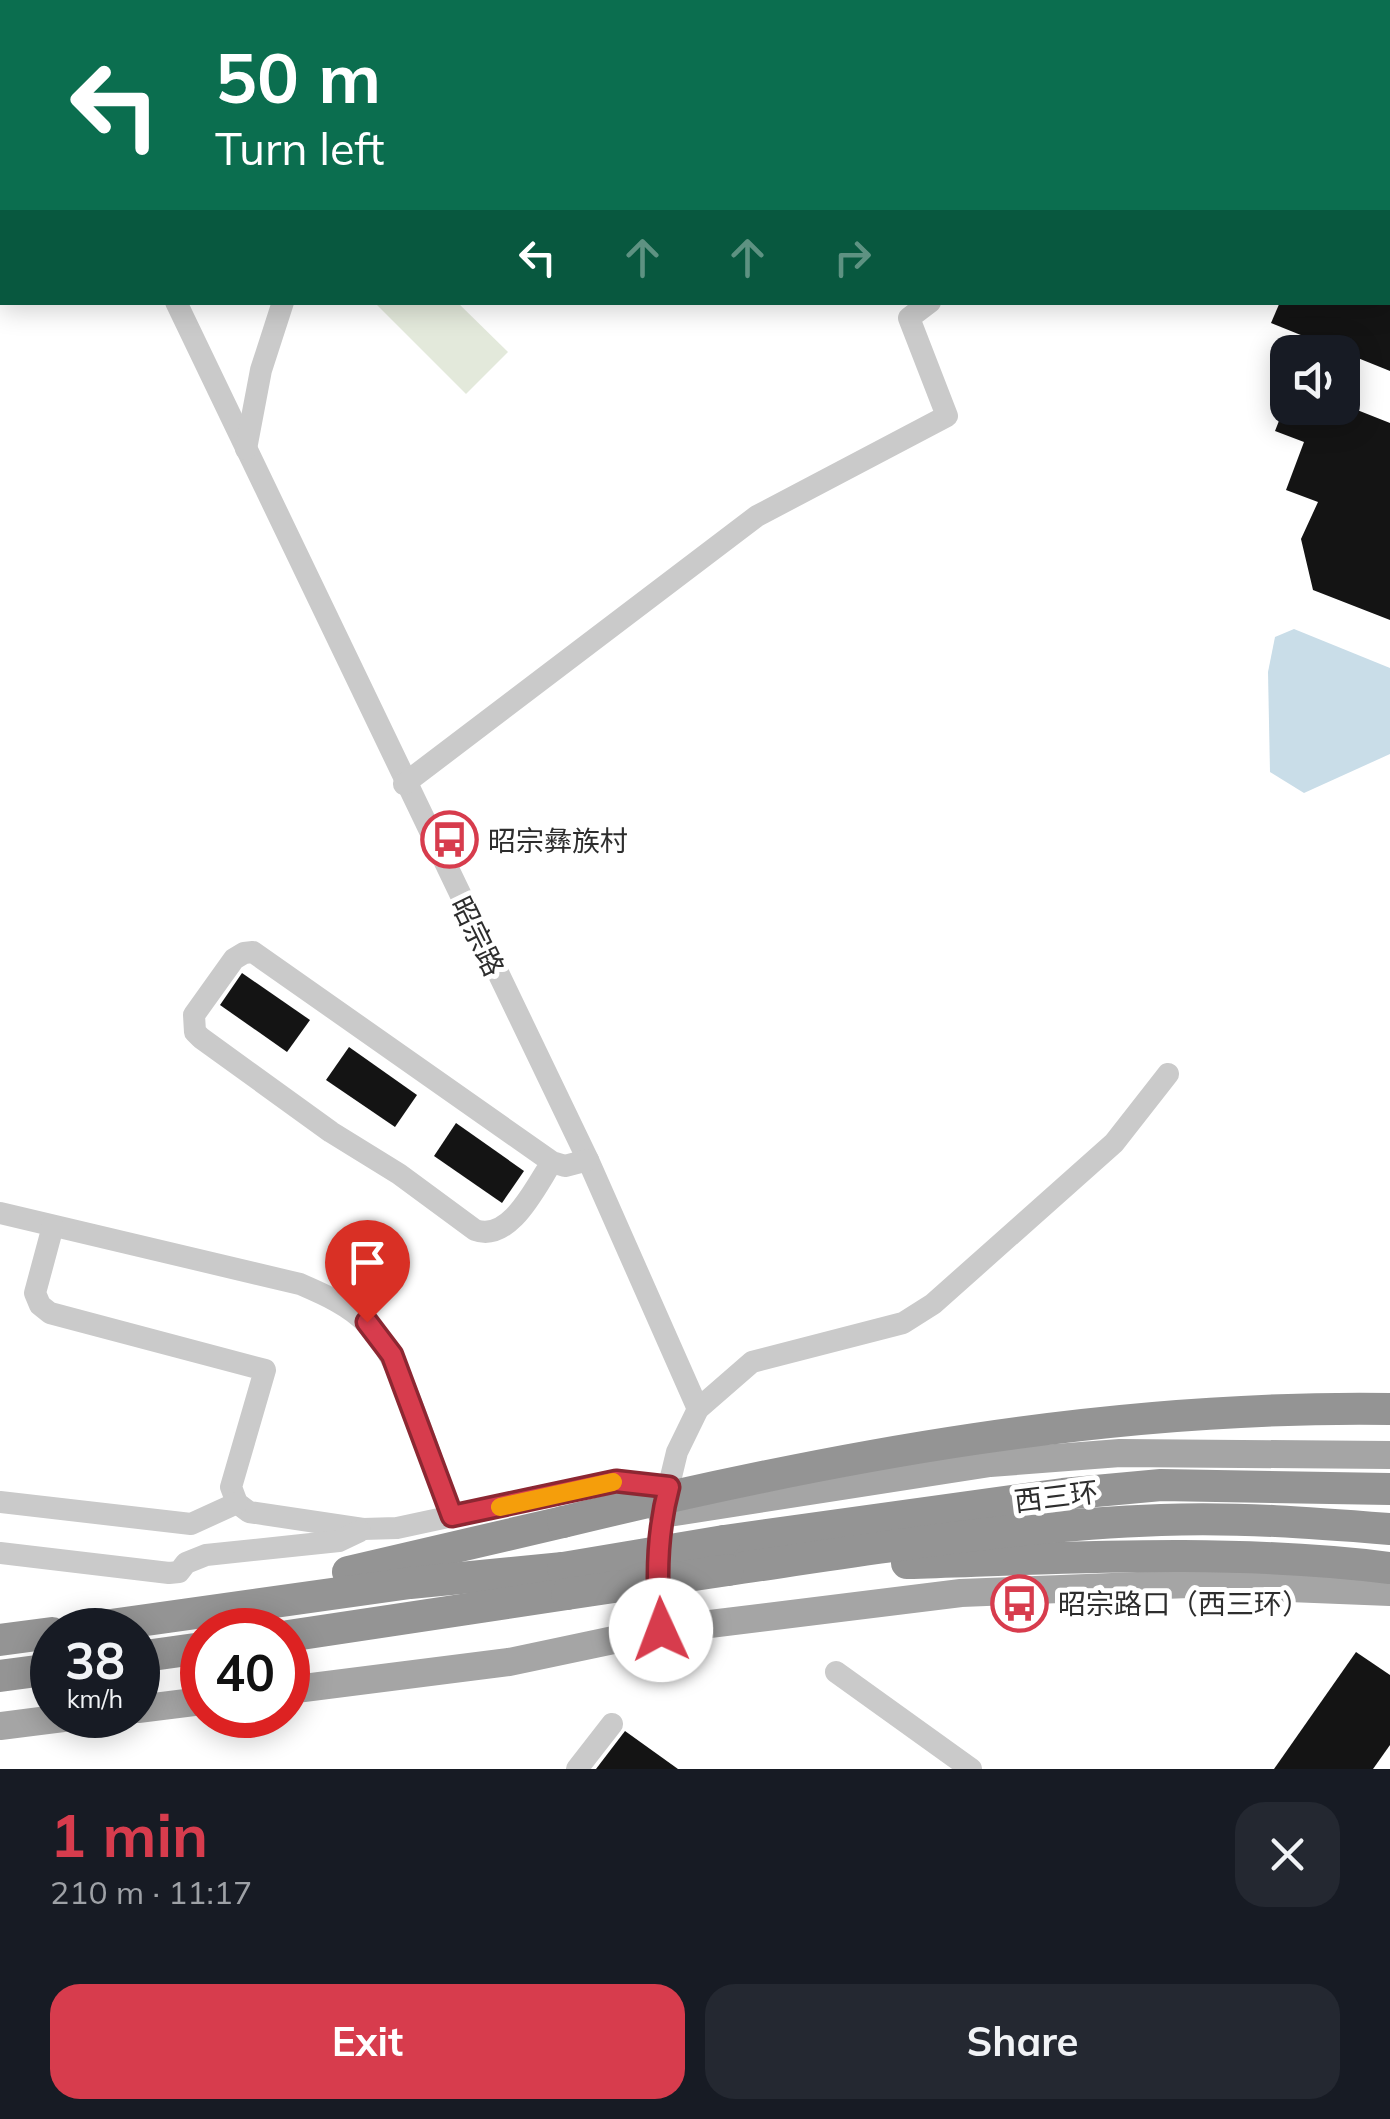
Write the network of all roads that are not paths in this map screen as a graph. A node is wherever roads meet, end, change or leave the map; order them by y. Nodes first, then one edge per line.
1 (177, 305) edge
2 (282, 305) edge
3 (926, 305) edge
4 (246, 449) junction
5 (404, 784) junction
6 (1168, 1074) dead end
7 (588, 1160) junction
8 (552, 1162) junction
9 (0, 1213) edge
10 (53, 1226) junction
11 (698, 1409) junction
12 (1390, 1409) edge
13 (1283, 1410) junction
14 (1390, 1421) edge
15 (1390, 1455) edge
16 (1390, 1489) edge
17 (665, 1500) junction
18 (0, 1502) edge
19 (236, 1504) junction
20 (452, 1516) junction
21 (1390, 1529) edge
22 (363, 1530) junction
23 (0, 1553) edge
24 (726, 1555) junction
25 (1390, 1568) edge
26 (565, 1581) junction
27 (1390, 1592) edge
28 (160, 1615) edge
29 (160, 1618) edge
30 (661, 1630) junction
31 (310, 1632) edge
32 (30, 1636) edge
33 (0, 1640) edge
34 (30, 1672) edge
35 (836, 1672) dead end
36 (0, 1676) edge
37 (310, 1687) edge
38 (30, 1722) edge
39 (612, 1724) dead end
40 (0, 1726) edge
41 (577, 1769) edge
42 (971, 1769) edge

1 - 4 street, 昭宗路
2 - 4 street
3 - 5 street
4 - 5 street, 昭宗路
5 - 7 street, 昭宗路
6 - 11 street
7 - 8 street
7 - 11 street, 昭宗路
8 - 8 street
9 - 10 street
10 - 19 street
10 - 20 street
11 - 17 street
12 - 13 highway, bridge
13 - 14 highway, bridge
13 - 28 highway, bridge
15 - 17 main road
16 - 24 highway, 西三环
17 - 20 street
17 - 30 street
18 - 19 street
19 - 22 street
20 - 22 street
21 - 24 highway, 西三环
22 - 23 street
24 - 25 highway
24 - 26 highway, bridge
26 - 29 highway
26 - 31 highway
27 - 30 main road
30 - 37 main road
32 - 33 highway
34 - 36 highway
35 - 42 street
38 - 40 main road
39 - 41 street

